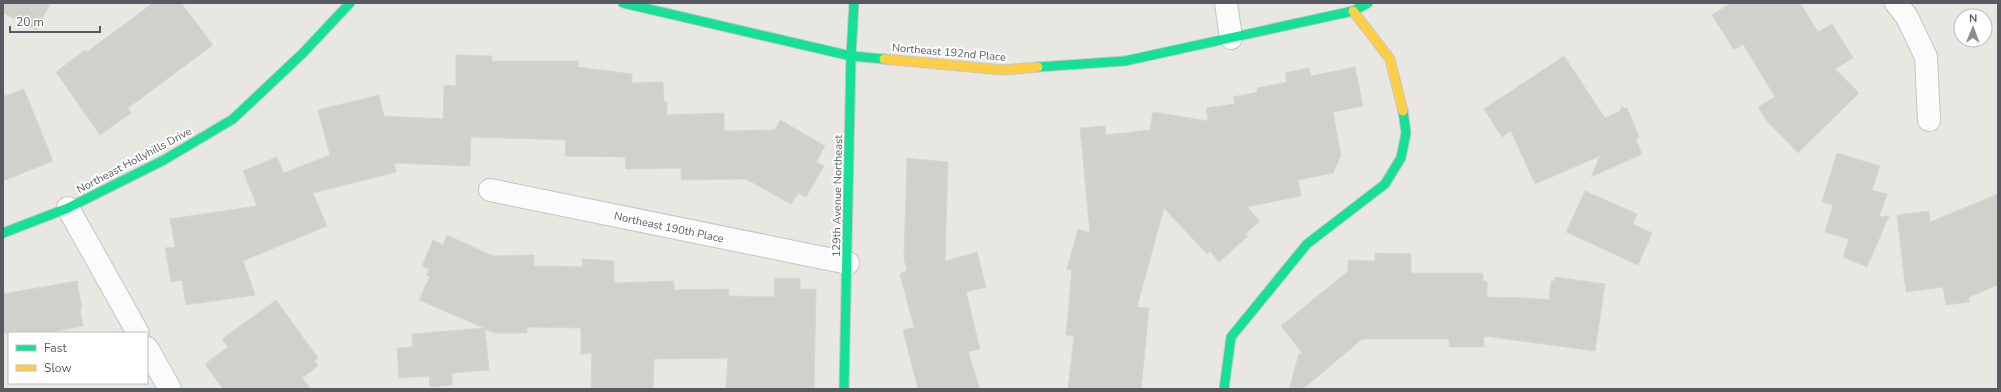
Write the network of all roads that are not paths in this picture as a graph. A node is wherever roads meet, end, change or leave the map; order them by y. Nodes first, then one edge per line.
1 (350, 3) edge
2 (623, 3) edge
3 (854, 3) edge
4 (1226, 3) edge
5 (1368, 3) edge
6 (1896, 3) edge
7 (1353, 11) junction
8 (1231, 38) junction
9 (851, 56) junction
10 (1929, 120) dead end
11 (490, 190) dead end
12 (68, 208) junction
13 (3, 233) edge
14 (848, 263) junction
15 (137, 332) edge
16 (148, 350) edge
17 (170, 389) edge
18 (844, 389) edge
19 (1224, 389) edge

1 - 12 main road, Northeast Hollyhills Drive
2 - 9 main road, Northeast 192nd Place
3 - 9 main road, 129th Avenue Northeast
4 - 8 street
5 - 7 main road, Northeast 192nd Place
6 - 10 street
7 - 8 main road, Northeast 192nd Place
7 - 19 main road
8 - 9 main road, Northeast 192nd Place
9 - 14 main road, 129th Avenue Northeast
11 - 14 street, Northeast 190th Place
12 - 13 main road, Northeast Hollyhills Drive
12 - 15 street
14 - 18 main road, 129th Avenue Northeast
16 - 17 street

